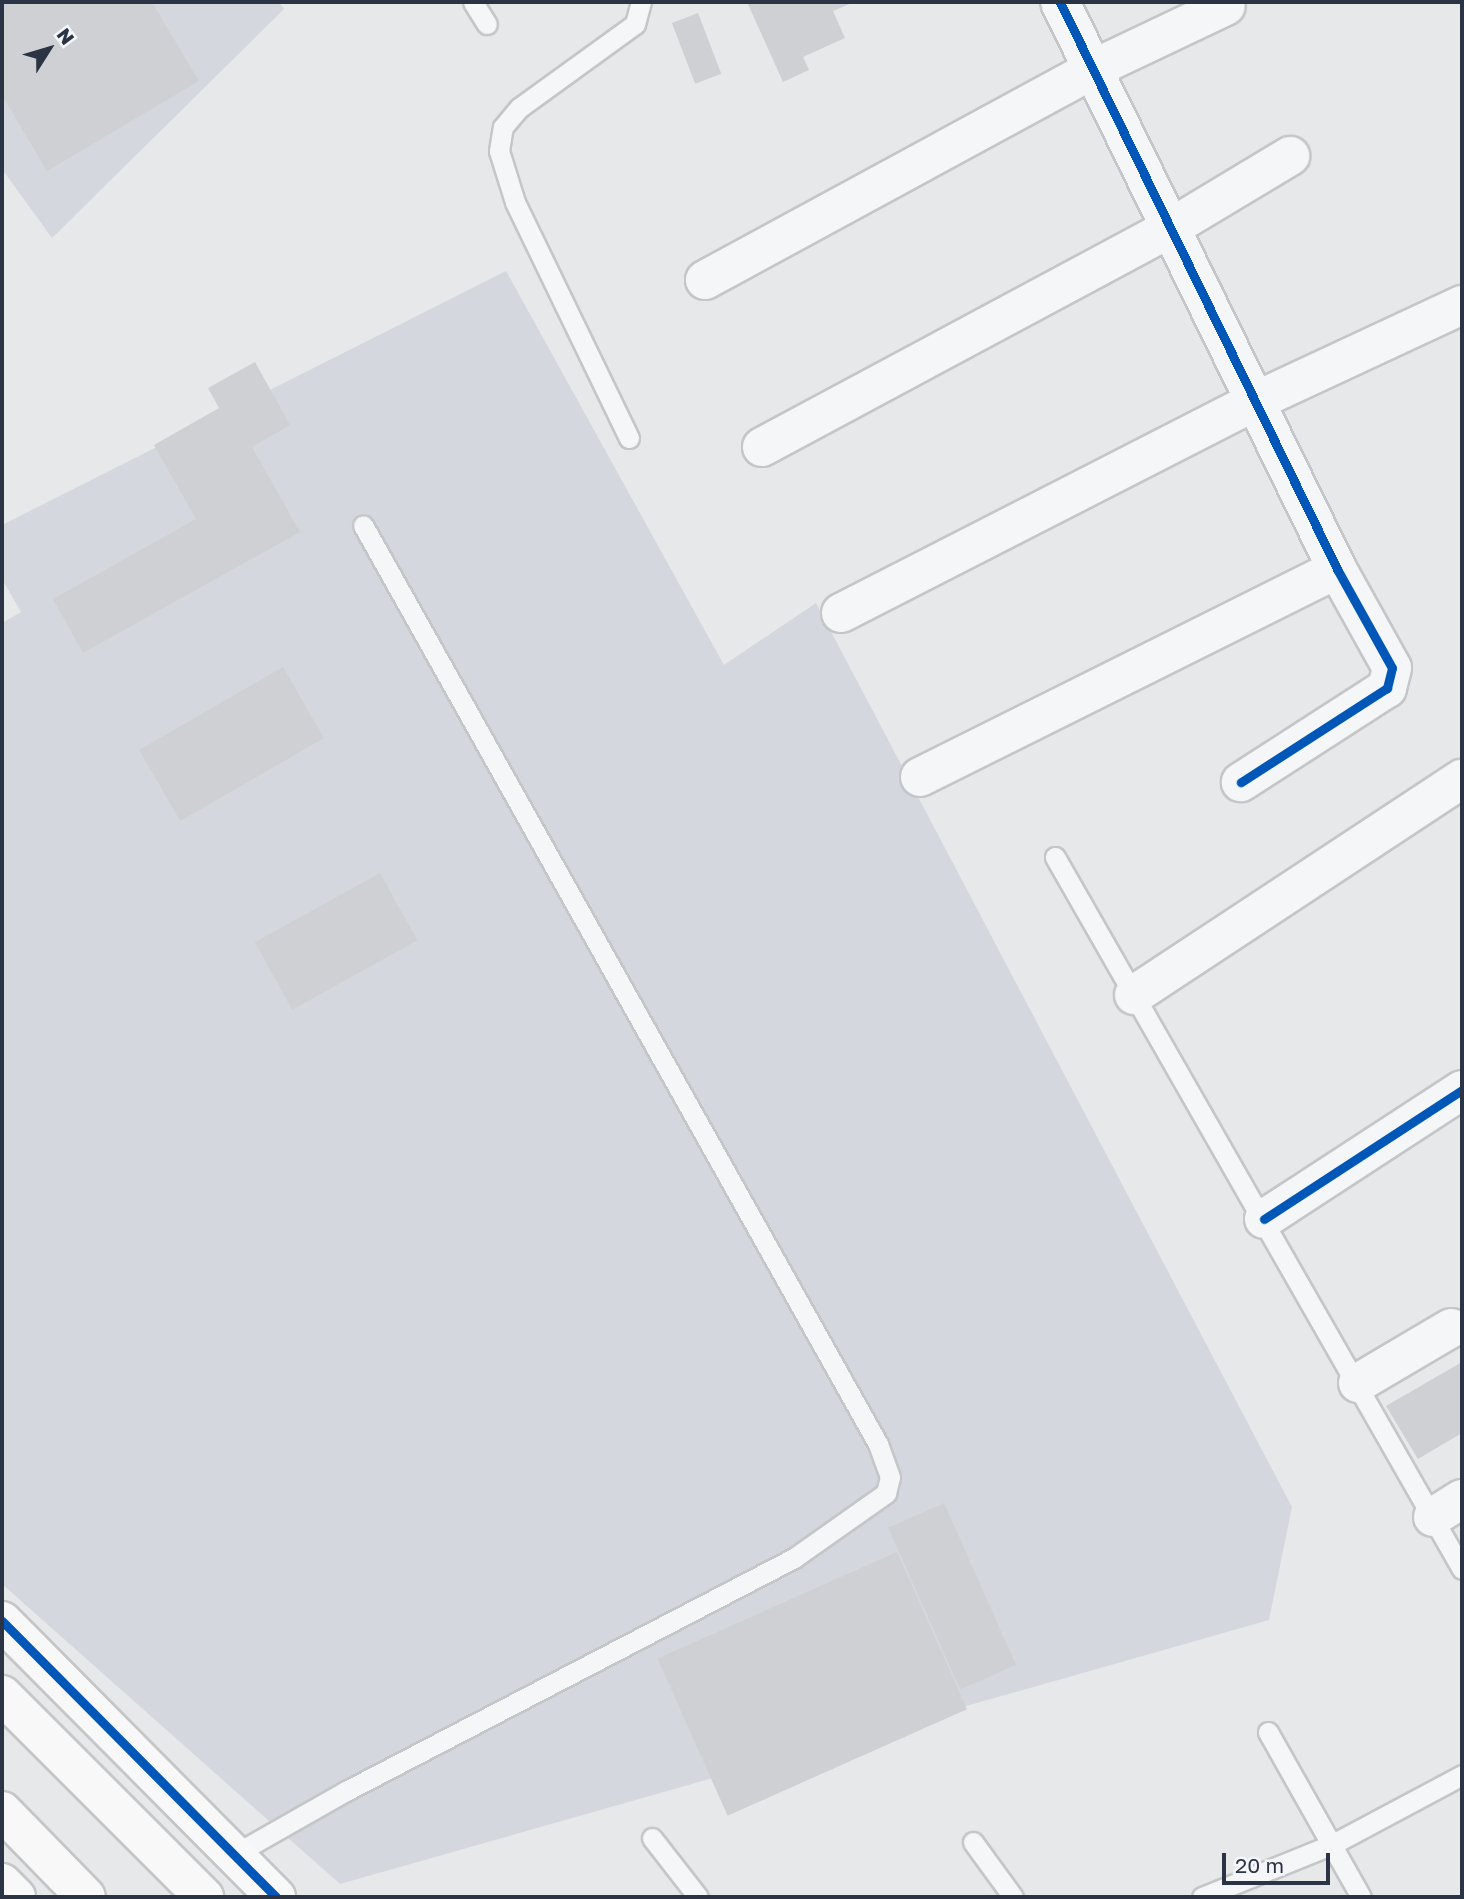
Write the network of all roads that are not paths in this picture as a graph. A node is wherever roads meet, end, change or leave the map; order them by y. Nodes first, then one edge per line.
1 (473, 2) edge
2 (641, 2) edge
3 (1060, 2) edge
4 (1226, 6) dead end
5 (487, 24) dead end
6 (1091, 71) junction
7 (1290, 156) dead end
8 (1172, 227) junction
9 (705, 280) dead end
10 (1462, 305) edge
11 (1256, 401) junction
12 (629, 438) dead end
13 (762, 447) dead end
14 (363, 525) dead end
15 (1337, 569) junction
16 (841, 614) dead end
17 (920, 778) dead end
18 (1462, 779) edge
19 (1241, 782) dead end
20 (1055, 857) dead end
21 (1134, 995) junction
22 (1462, 1090) edge
23 (1264, 1219) junction
24 (1451, 1328) dead end
25 (1358, 1383) junction
26 (1447, 1508) edge
27 (1462, 1569) edge
28 (2, 1621) edge
29 (2, 1695) edge
30 (1268, 1732) dead end
31 (1462, 1775) edge
32 (2, 1811) edge
33 (652, 1838) dead end
34 (973, 1842) dead end
35 (1331, 1845) junction
36 (235, 1854) junction
37 (2, 1882) edge
38 (16, 1897) edge
39 (86, 1897) edge
40 (204, 1897) edge
41 (276, 1897) edge
42 (698, 1897) edge
43 (1013, 1897) edge
44 (1202, 1897) edge
45 (1362, 1897) edge

1 - 5 lane
2 - 12 lane
3 - 6 street
4 - 6 street
6 - 8 street
6 - 9 street
7 - 8 street
8 - 11 street
8 - 13 street
10 - 11 street
11 - 15 street
11 - 16 street
14 - 36 lane
15 - 17 street
15 - 19 street
18 - 21 street
20 - 21 lane
21 - 23 lane
22 - 23 street
23 - 25 lane
24 - 25 street
25 - 26 lane
26 - 27 lane
28 - 36 main road
29 - 40 main road
30 - 35 lane
31 - 35 lane
32 - 39 main road
33 - 42 lane
34 - 43 lane
35 - 44 lane
35 - 45 lane
36 - 41 main road
37 - 38 main road

